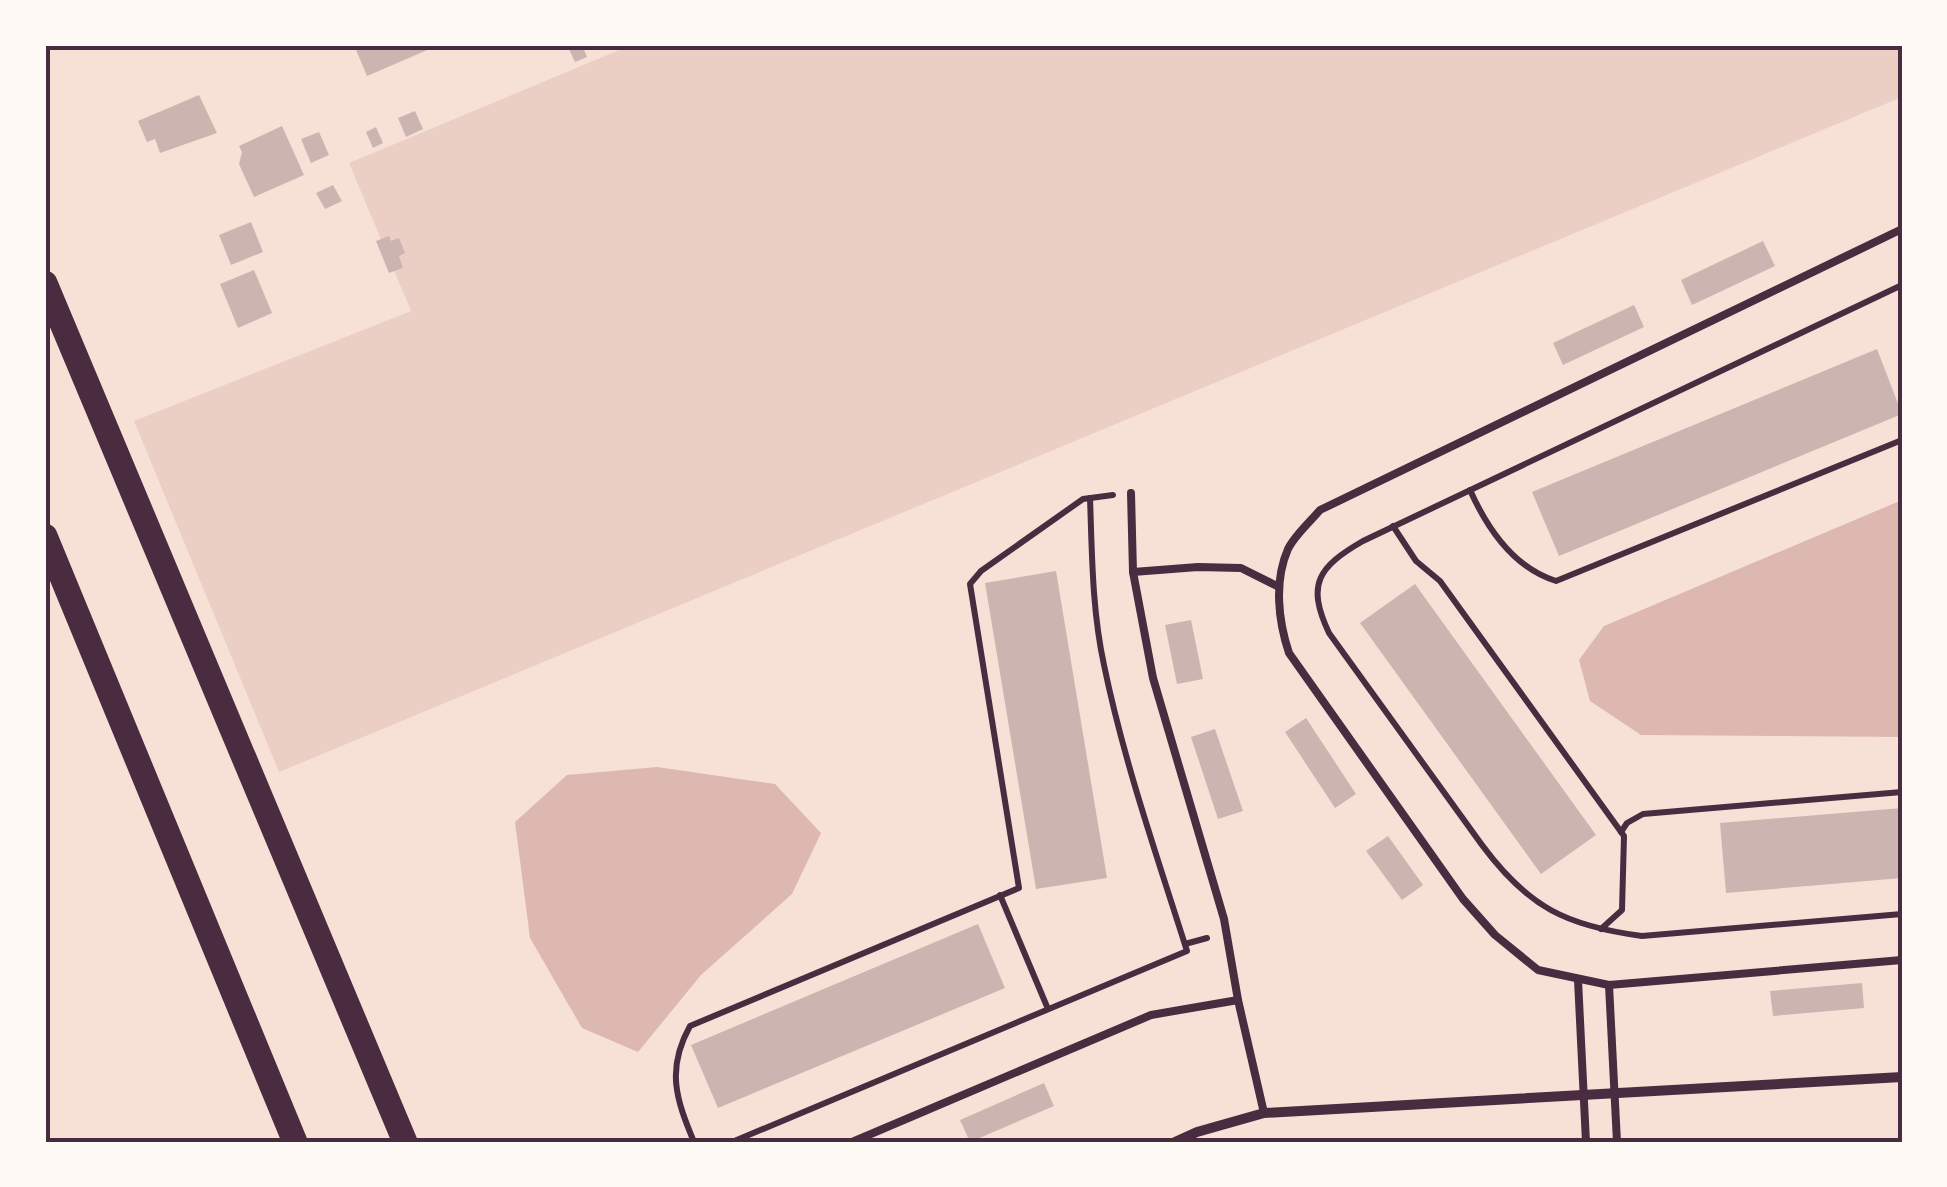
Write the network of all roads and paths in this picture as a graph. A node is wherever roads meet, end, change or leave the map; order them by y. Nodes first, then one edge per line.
1 (1902, 229) edge
2 (45, 283) edge
3 (1902, 284) edge
4 (1902, 440) edge
5 (1470, 490) junction
6 (1132, 493) joint
7 (1090, 498) junction
8 (1393, 526) junction
9 (45, 536) edge
10 (1132, 572) junction
11 (1279, 586) junction
12 (1902, 792) edge
13 (1621, 832) junction
14 (1000, 896) junction
15 (1902, 914) edge
16 (1600, 930) junction
17 (1902, 960) edge
18 (1578, 980) junction
19 (1610, 985) junction
20 (1238, 1000) junction
21 (1048, 1009) junction
22 (1902, 1076) edge
23 (1615, 1092) junction
24 (1584, 1094) junction
25 (1264, 1113) junction
26 (294, 1142) edge
27 (405, 1142) edge
28 (694, 1142) edge
29 (732, 1142) edge
30 (852, 1142) edge
31 (1175, 1142) edge
32 (1586, 1142) edge
33 (1617, 1142) edge

1 - 11 lane
2 - 27 main road
3 - 5 path
4 - 5 path
5 - 8 path
6 - 7 path
6 - 10 lane
7 - 14 path
7 - 21 path
8 - 13 path
8 - 16 path
9 - 26 main road
10 - 11 lane
10 - 20 lane
11 - 18 lane
12 - 13 path
13 - 16 path
14 - 21 path
14 - 28 path
15 - 16 path
17 - 19 lane
18 - 19 lane
18 - 24 lane
19 - 23 lane
20 - 25 lane
20 - 30 lane
21 - 29 path
22 - 23 street
23 - 24 street
23 - 33 lane
24 - 25 street
24 - 32 lane
25 - 31 street

